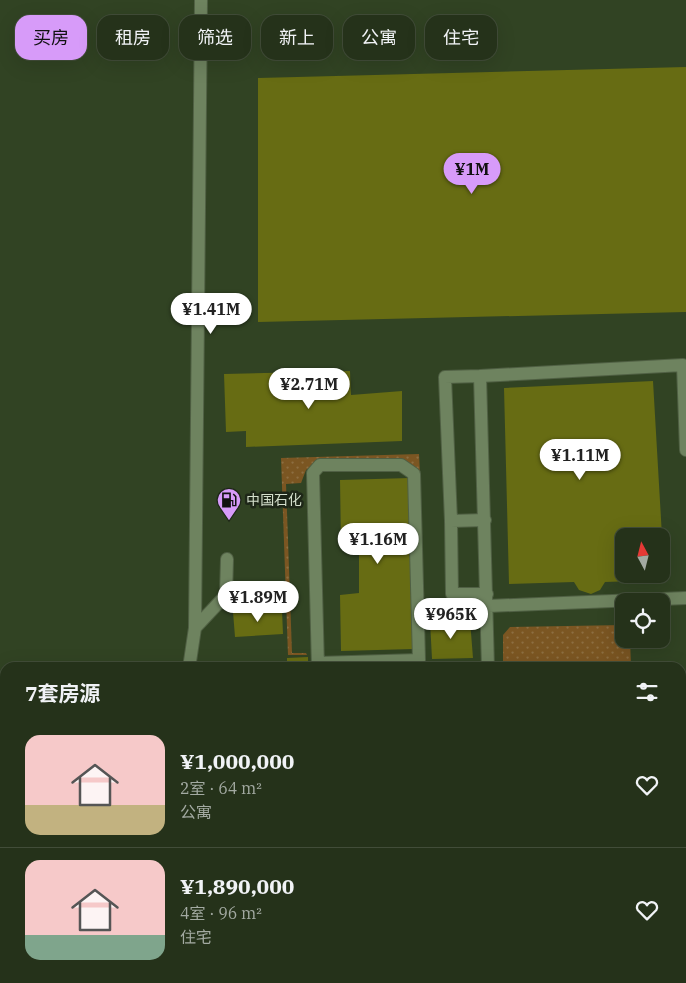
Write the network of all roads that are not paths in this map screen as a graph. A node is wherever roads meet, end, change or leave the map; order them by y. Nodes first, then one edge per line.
1 (201, 0) edge
2 (480, 376) junction
3 (686, 450) edge
4 (485, 520) junction
5 (451, 522) junction
6 (226, 559) dead end
7 (686, 598) edge
8 (488, 600) junction
9 (195, 628) junction
10 (190, 662) edge
11 (318, 662) edge
12 (379, 662) edge
13 (488, 662) edge

1 - 9 street
2 - 3 street
2 - 4 street
2 - 5 street
4 - 5 street
4 - 8 street
5 - 8 street
6 - 9 street
7 - 8 street
8 - 13 street
9 - 10 street
11 - 12 street

